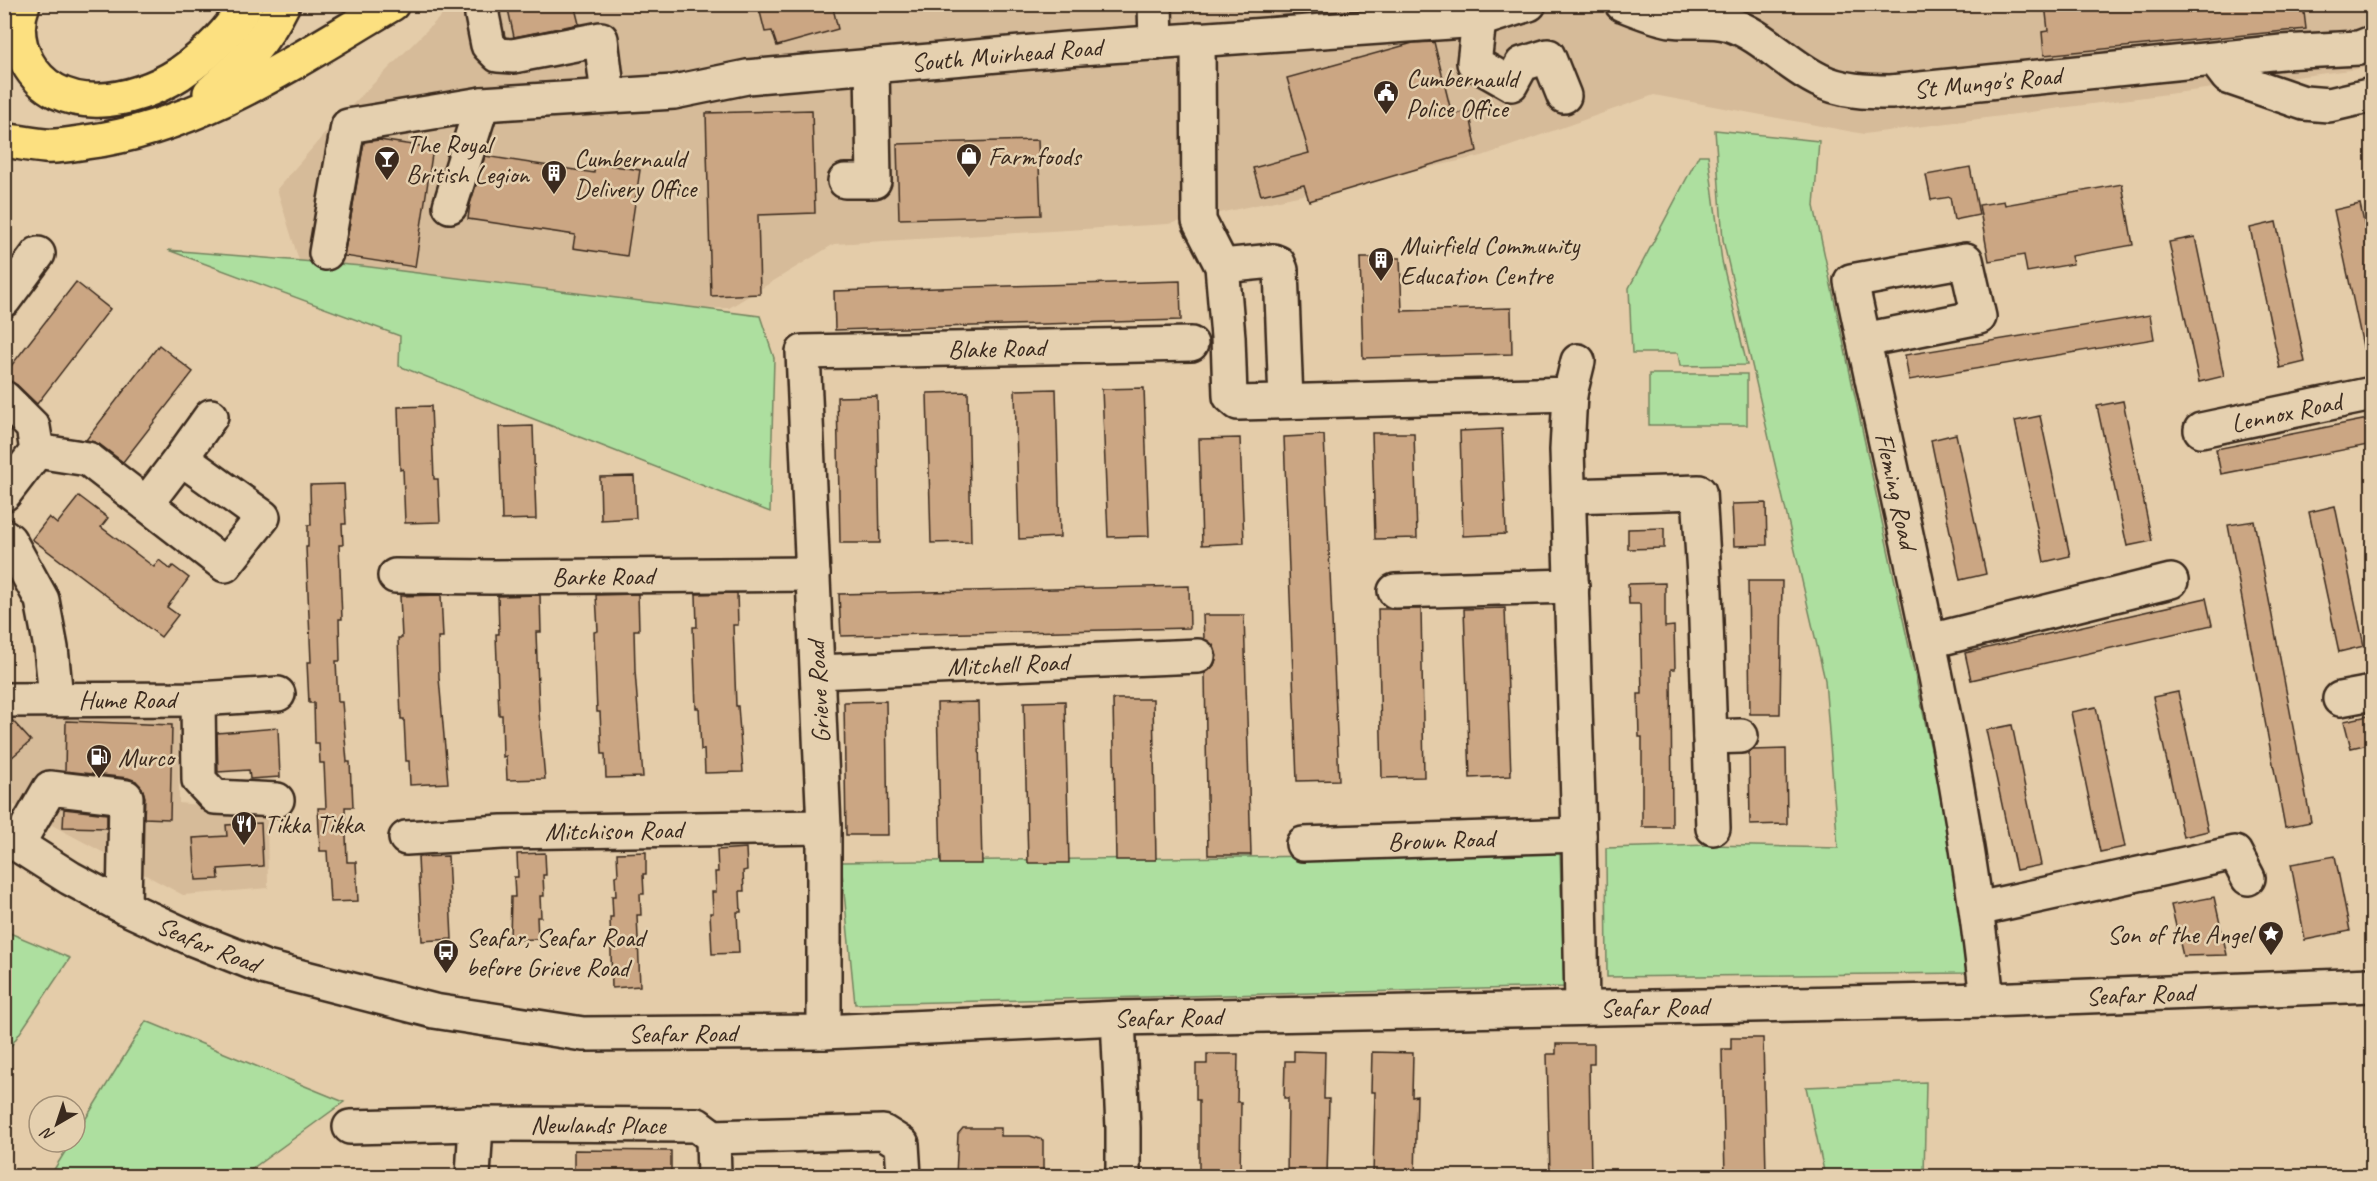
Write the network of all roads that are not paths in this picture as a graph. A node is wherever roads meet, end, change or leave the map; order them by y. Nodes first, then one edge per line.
1 (22, 4) edge
2 (246, 4) edge
3 (283, 4) edge
4 (392, 4) edge
5 (483, 4) edge
6 (1155, 4) edge
7 (1529, 4) edge
8 (1622, 4) edge
9 (1361, 16) edge
10 (1479, 20) junction
11 (1198, 39) junction
12 (1156, 43) junction
13 (2373, 43) edge
14 (2215, 60) junction
15 (872, 66) junction
16 (608, 95) junction
17 (2373, 95) edge
18 (1564, 96) dead end
19 (482, 104) junction
20 (4, 118) edge
21 (145, 131) junction
22 (4, 140) edge
23 (83, 143) junction
24 (845, 181) dead end
25 (450, 206) dead end
26 (326, 253) dead end
27 (38, 254) dead end
28 (1222, 266) junction
29 (4, 300) edge
30 (1864, 340) dead end
31 (1191, 344) dead end
32 (803, 352) joint
33 (1578, 361) dead end
34 (1570, 393) junction
35 (2373, 394) edge
36 (4, 398) edge
37 (1286, 401) junction
38 (211, 416) dead end
39 (2201, 430) dead end
40 (37, 451) junction
41 (181, 458) junction
42 (4, 494) edge
43 (1568, 496) junction
44 (146, 504) junction
45 (4, 536) edge
46 (813, 574) junction
47 (395, 576) dead end
48 (2171, 581) dead end
49 (1572, 586) junction
50 (1395, 591) dead end
51 (1930, 641) junction
52 (1198, 656) dead end
53 (818, 672) junction
54 (2373, 693) edge
55 (278, 694) dead end
56 (56, 698) junction
57 (198, 699) junction
58 (2340, 699) dead end
59 (4, 700) edge
60 (278, 800) dead end
61 (824, 828) junction
62 (1713, 828) dead end
63 (1579, 836) junction
64 (406, 838) dead end
65 (11, 841) edge
66 (1303, 844) dead end
67 (2242, 866) dead end
68 (124, 907) junction
69 (1977, 909) junction
70 (2373, 985) edge
71 (1987, 1000) junction
72 (1582, 1006) junction
73 (1118, 1018) junction
74 (824, 1032) junction
75 (476, 1124) junction
76 (350, 1127) dead end
77 (713, 1137) junction
78 (473, 1176) edge
79 (714, 1176) edge
80 (904, 1176) edge
81 (1123, 1176) edge

1 - 2 main road
3 - 21 main road
4 - 21 main road
5 - 16 street
6 - 12 street
7 - 10 street, South Muirhead Road
8 - 14 street, St Mungo's Road
9 - 10 street, South Muirhead Road
9 - 11 street, South Muirhead Road
10 - 18 street
11 - 12 street, South Muirhead Road
11 - 28 street
12 - 15 street, South Muirhead Road
13 - 14 street, St Mungo's Road
14 - 17 street
15 - 16 street, South Muirhead Road
15 - 24 street
16 - 19 street, South Muirhead Road
19 - 25 street
19 - 26 street, South Muirhead Road
20 - 23 main road
21 - 23 main road
22 - 23 main road
27 - 29 street
28 - 37 street
28 - 37 street
30 - 51 street, Fleming Road
31 - 32 street, Blake Road
32 - 46 street, Grieve Road
33 - 34 street
34 - 37 street
34 - 43 street
35 - 39 street, Lennox Road
36 - 40 street
38 - 41 street
40 - 42 street
40 - 44 street
41 - 44 street
41 - 44 street
43 - 49 street
43 - 62 street
45 - 56 street, Hume Road
46 - 47 street, Barke Road
46 - 53 street, Grieve Road
48 - 51 street
49 - 50 street
49 - 63 street
51 - 69 street, Fleming Road
52 - 53 street, Mitchell Road
53 - 61 street, Grieve Road
54 - 58 street
55 - 57 street, Hume Road
56 - 57 street, Hume Road
56 - 59 street, Hume Road
57 - 60 street, Hume Road
61 - 64 street, Mitchison Road
61 - 74 street, Grieve Road
63 - 66 street, Brown Road
63 - 72 street
65 - 68 street, Seafar Road
65 - 68 street
67 - 69 street
68 - 74 street, Seafar Road
69 - 71 street, Fleming Road
70 - 71 street, Seafar Road
71 - 72 street, Seafar Road
72 - 73 street, Seafar Road
73 - 74 street, Seafar Road
73 - 81 street
75 - 76 street, Newlands Place
75 - 77 street, Newlands Place
75 - 78 street
77 - 79 street
77 - 80 street, Newlands Place

